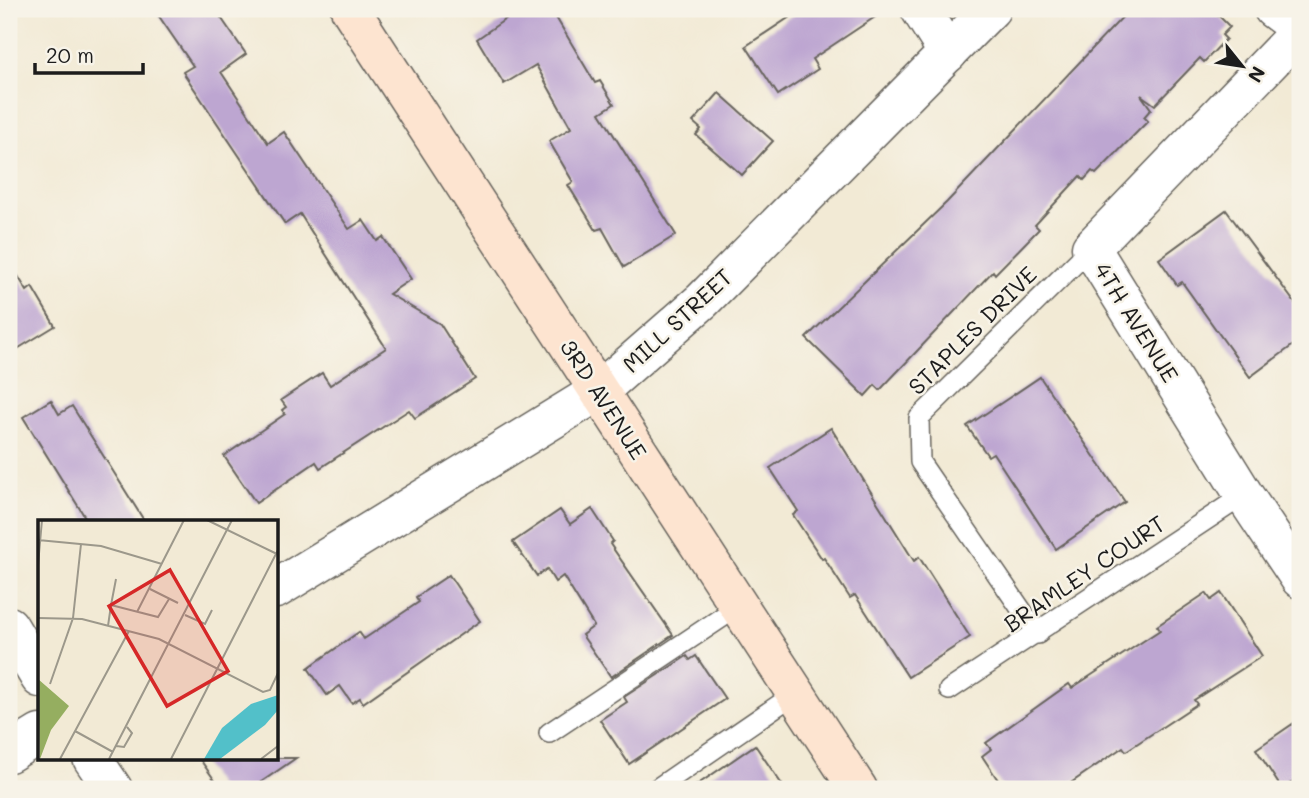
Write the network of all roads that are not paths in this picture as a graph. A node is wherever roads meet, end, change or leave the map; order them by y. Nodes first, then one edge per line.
1 (350, 9) edge
2 (920, 9) edge
3 (991, 9) edge
4 (1273, 9) edge
5 (1300, 30) edge
6 (948, 53) junction
7 (1091, 248) junction
8 (599, 391) junction
9 (1244, 495) junction
10 (1300, 579) edge
11 (278, 588) edge
12 (738, 606) junction
13 (9, 626) edge
14 (1038, 634) junction
15 (38, 675) edge
16 (949, 690) dead end
17 (796, 693) junction
18 (549, 733) dead end
19 (38, 735) edge
20 (9, 753) edge
21 (93, 760) edge
22 (113, 789) edge
23 (656, 789) edge
24 (858, 789) edge

1 - 8 main road, 3RD AVENUE
2 - 6 street
3 - 6 street, MILL STREET
4 - 5 street, 4TH AVENUE
5 - 7 street, 4TH AVENUE
6 - 8 street, MILL STREET
7 - 9 street, 4TH AVENUE
7 - 14 lane, STAPLES DRIVE
8 - 11 street, MILL STREET
8 - 12 main road, 3RD AVENUE
9 - 10 street, 4TH AVENUE
9 - 14 lane, BRAMLEY COURT
12 - 17 main road, 3RD AVENUE
12 - 18 lane
13 - 15 street
14 - 16 lane, BRAMLEY COURT
17 - 23 lane
17 - 24 main road, 3RD AVENUE
19 - 20 street
21 - 22 street

